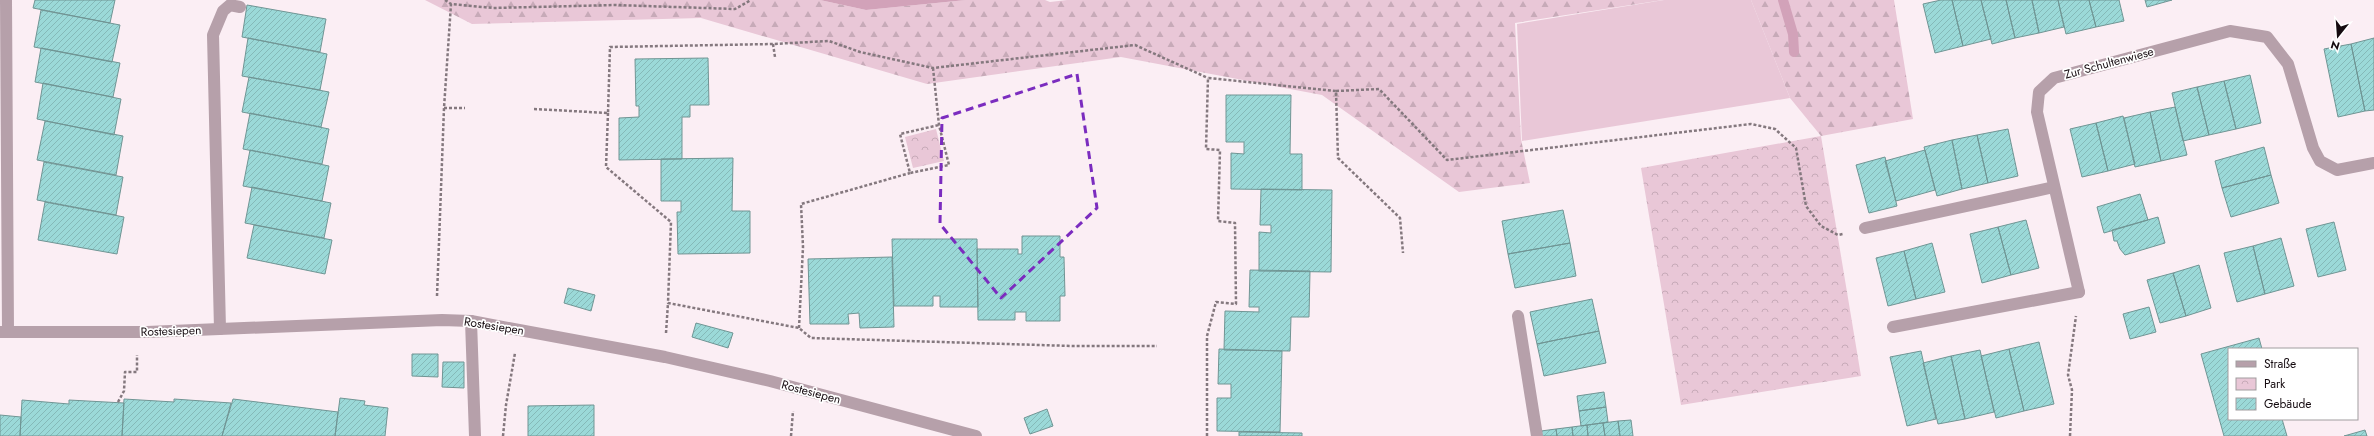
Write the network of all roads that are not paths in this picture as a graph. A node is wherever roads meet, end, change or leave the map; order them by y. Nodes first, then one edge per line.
1 (6, 0) edge
2 (240, 7) dead end
3 (2374, 163) edge
4 (2054, 187) junction
5 (1865, 228) road end
6 (1518, 316) dead end
7 (471, 321) junction
8 (1893, 327) dead end
9 (220, 329) junction
10 (4, 332) edge
11 (475, 436) edge
12 (976, 436) edge
13 (1537, 436) edge

1 - 10 street
2 - 9 street
3 - 4 street, Zur Schultenwiese
4 - 5 street
4 - 8 street, Zur Schultenwiese
6 - 13 street
7 - 9 street, Rostesiepen
7 - 11 street
7 - 12 street, Rostesiepen
9 - 10 street, Rostesiepen

